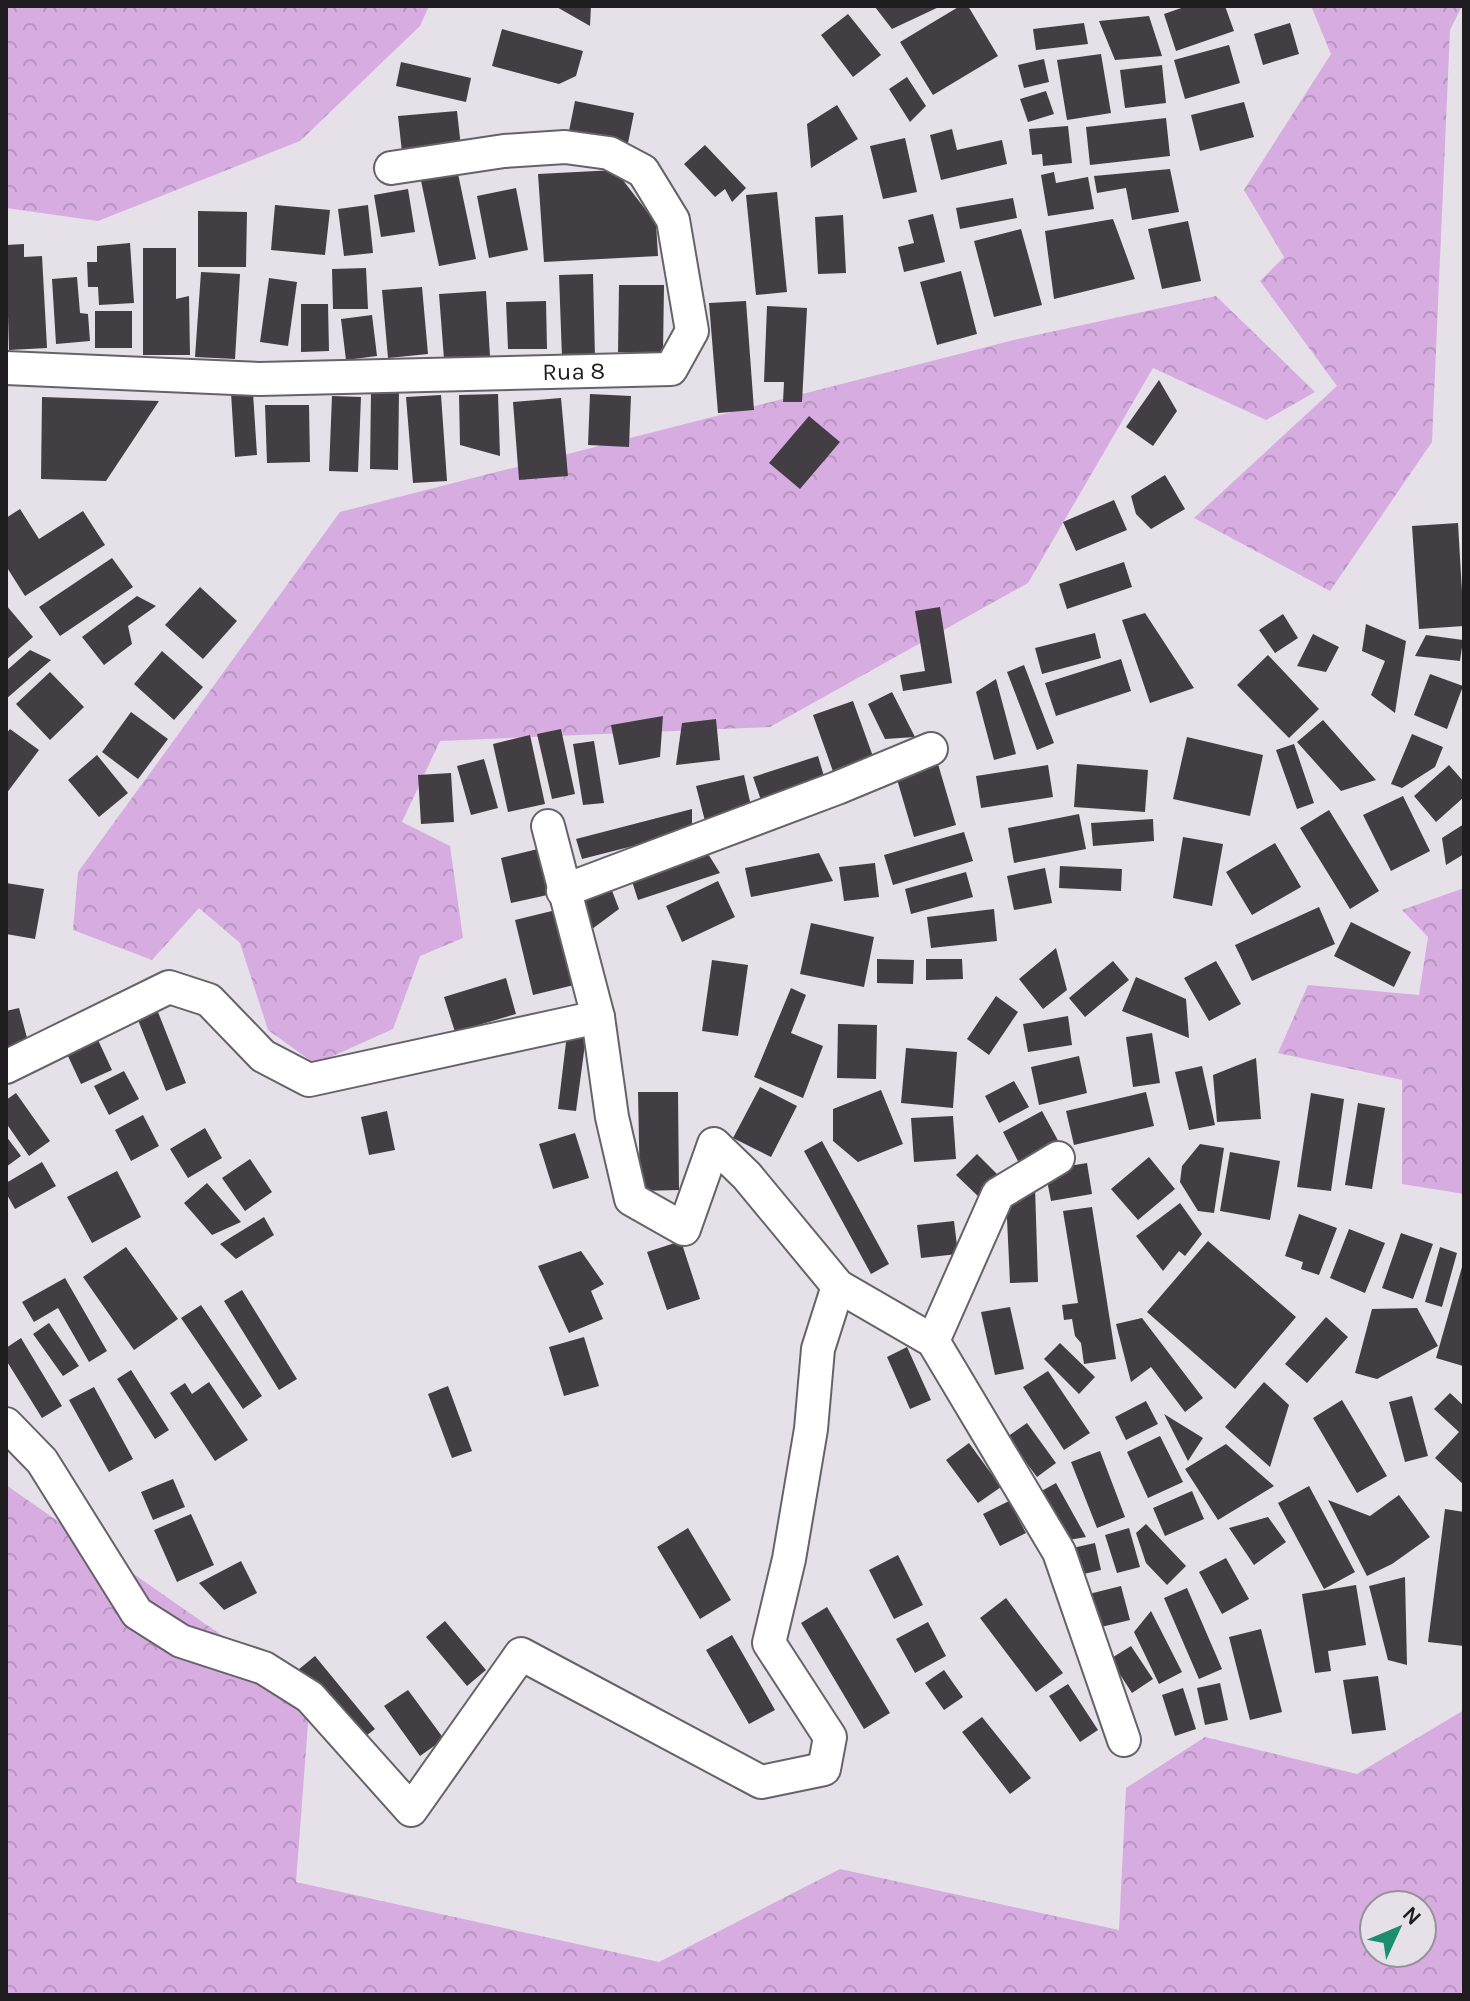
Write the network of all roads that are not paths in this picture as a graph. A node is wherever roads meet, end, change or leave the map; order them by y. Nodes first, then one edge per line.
1 (391, 168) dead end
2 (6, 368) edge
3 (931, 749) dead end
4 (548, 826) dead end
5 (563, 891) junction
6 (598, 1017) junction
7 (6, 1067) edge
8 (1058, 1158) dead end
9 (838, 1286) junction
10 (933, 1341) junction
11 (6, 1424) edge
12 (1124, 1740) dead end

1 - 2 street, Rua 8
3 - 5 street
4 - 5 street
5 - 6 street
6 - 7 street
6 - 9 street
8 - 10 street
9 - 10 street
9 - 11 street
10 - 12 street

